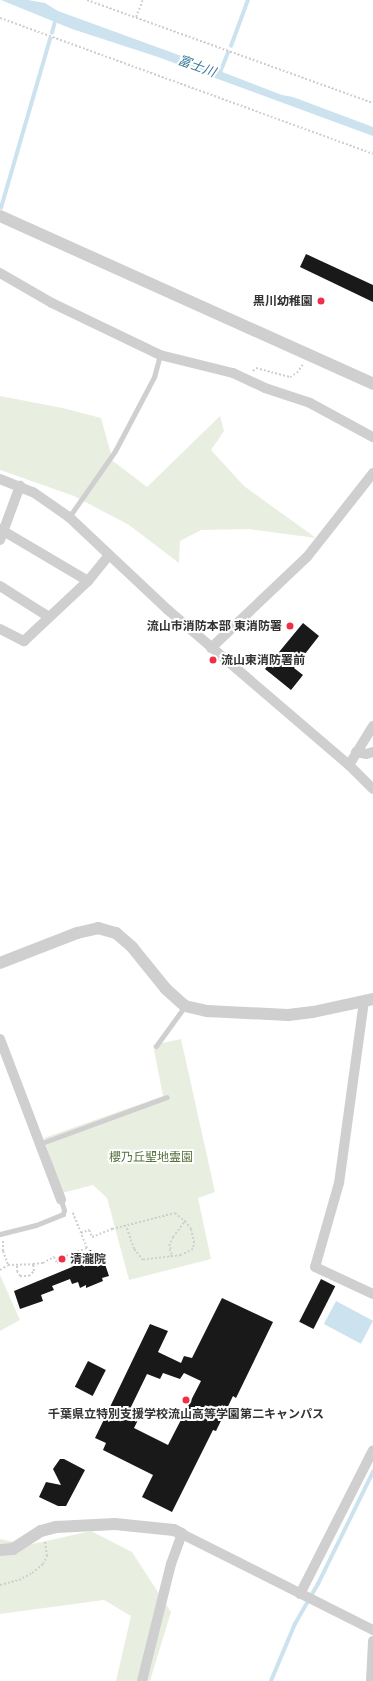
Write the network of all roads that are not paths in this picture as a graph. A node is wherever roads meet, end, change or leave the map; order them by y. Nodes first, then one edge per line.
1 (0, 216) edge
2 (0, 273) edge
3 (160, 355) junction
4 (373, 384) edge
5 (373, 437) edge
6 (373, 473) edge
7 (0, 479) edge
8 (20, 486) junction
9 (69, 517) junction
10 (2, 530) edge
11 (0, 540) edge
12 (109, 554) junction
13 (88, 580) junction
14 (0, 586) edge
15 (49, 617) junction
16 (0, 630) edge
17 (211, 648) junction
18 (373, 726) edge
19 (356, 752) junction
20 (373, 752) edge
21 (349, 765) junction
22 (373, 789) edge
23 (0, 963) edge
24 (369, 1000) edge
25 (185, 1006) junction
26 (0, 1039) edge
27 (156, 1046) dead end
28 (167, 1097) dead end
29 (39, 1144) junction
30 (62, 1205) joint
31 (2, 1233) edge
32 (373, 1294) edge
33 (373, 1450) edge
34 (182, 1534) junction
35 (0, 1550) edge
36 (302, 1595) junction
37 (373, 1630) edge
38 (373, 1641) edge
39 (142, 1681) edge
40 (371, 1681) edge

1 - 4 street
2 - 3 street
3 - 5 street
3 - 9 lane
6 - 17 street
7 - 8 street
8 - 9 street
8 - 10 street
9 - 12 street
10 - 11 street
10 - 13 street
12 - 13 street
12 - 17 street
13 - 15 street
14 - 15 street
15 - 16 street
17 - 21 street
18 - 19 street
19 - 20 street
19 - 21 street
21 - 22 street
23 - 25 street
24 - 25 street
24 - 32 street
25 - 27 lane
26 - 29 street
28 - 29 lane
29 - 30 street
30 - 31 lane
33 - 36 street
34 - 35 street
34 - 36 street
34 - 39 street
36 - 37 street
38 - 40 street

